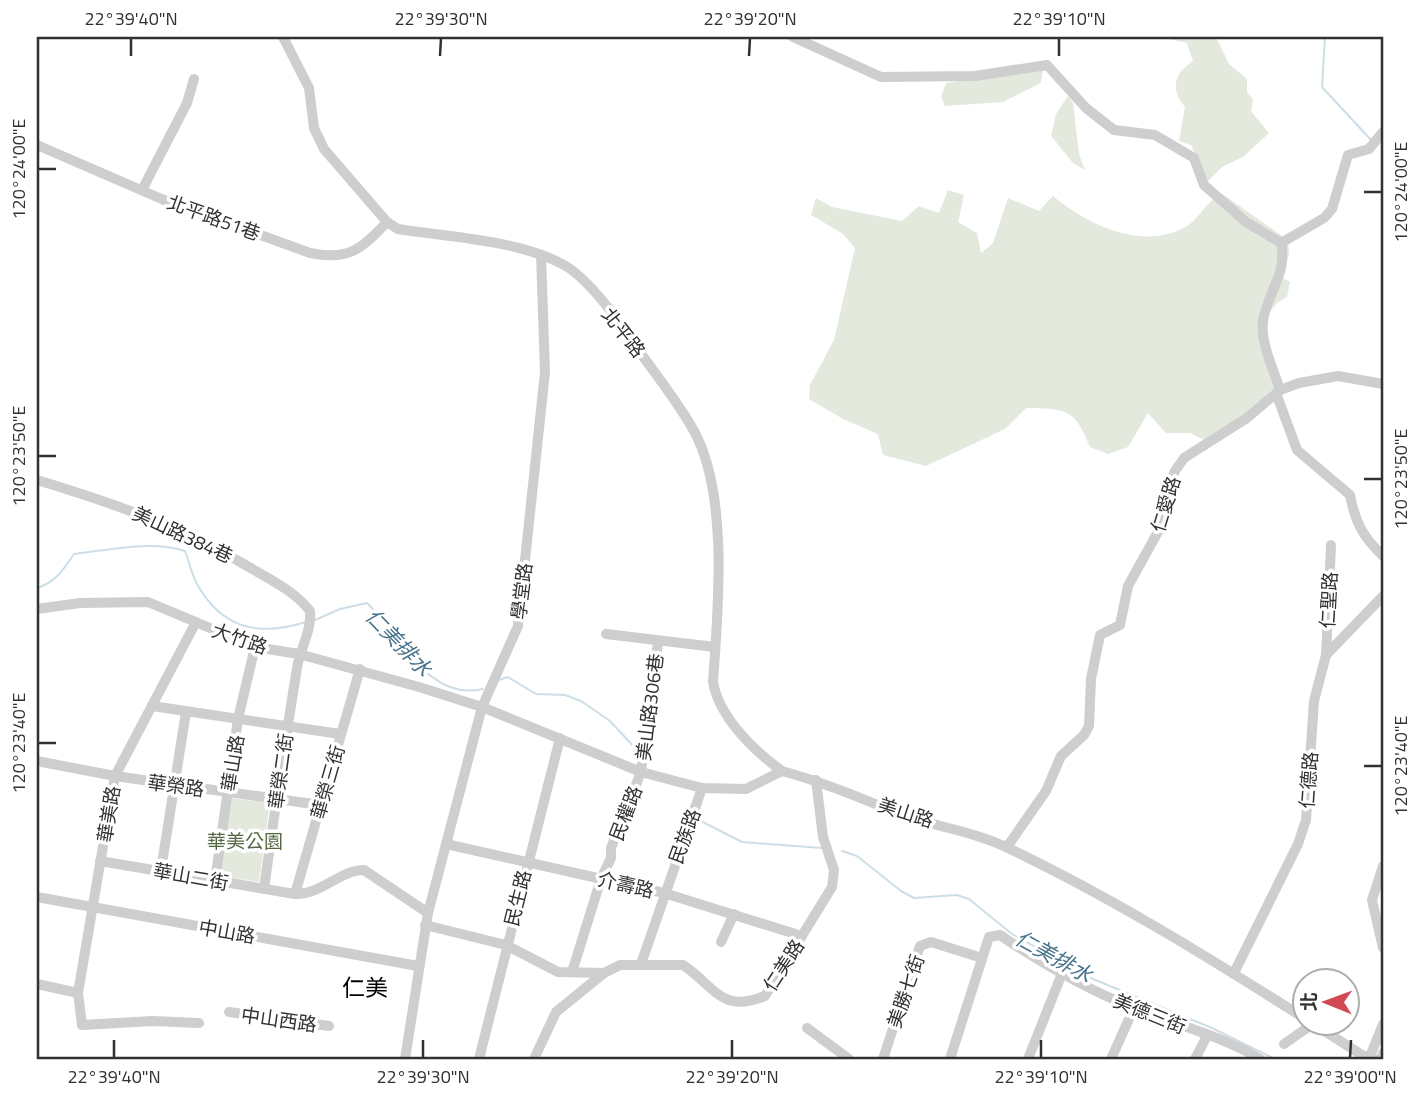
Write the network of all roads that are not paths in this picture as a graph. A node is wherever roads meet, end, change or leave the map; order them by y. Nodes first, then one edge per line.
1 (283, 37) edge
2 (793, 37) edge
3 (194, 79) dead end
4 (1383, 132) edge
5 (37, 145) edge
6 (142, 190) junction
7 (387, 222) junction
8 (1281, 243) junction
9 (541, 255) junction
10 (1383, 384) edge
11 (1278, 392) junction
12 (37, 480) edge
13 (1331, 545) dead end
14 (1383, 556) edge
15 (1383, 596) edge
16 (37, 609) edge
17 (311, 618) joint
18 (196, 622) junction
19 (606, 634) dead end
20 (657, 642) junction
21 (255, 647) junction
22 (715, 647) junction
23 (299, 654) junction
24 (1326, 655) junction
25 (360, 670) junction
26 (152, 706) junction
27 (482, 707) junction
28 (186, 712) junction
29 (238, 719) junction
30 (287, 726) junction
31 (340, 734) junction
32 (560, 738) junction
33 (37, 761) edge
34 (782, 771) junction
35 (640, 772) junction
36 (115, 776) junction
37 (816, 780) junction
38 (174, 785) junction
39 (702, 788) junction
40 (227, 792) junction
41 (276, 799) junction
42 (320, 805) junction
43 (446, 844) junction
44 (1007, 847) junction
45 (100, 861) junction
46 (526, 862) junction
47 (1383, 866) edge
48 (161, 870) junction
49 (601, 879) junction
50 (215, 881) junction
51 (264, 889) junction
52 (664, 893) junction
53 (295, 894) junction
54 (37, 897) edge
55 (93, 907) junction
56 (428, 913) junction
57 (734, 915) junction
58 (425, 925) junction
59 (802, 936) junction
60 (721, 943) dead end
61 (506, 945) junction
62 (1383, 948) edge
63 (982, 958) junction
64 (640, 964) junction
65 (418, 966) junction
66 (572, 972) junction
67 (604, 972) junction
68 (1234, 973) junction
69 (1061, 976) junction
70 (37, 984) edge
71 (78, 993) junction
72 (1134, 1008) junction
73 (1290, 1008) edge
74 (229, 1012) dead end
75 (199, 1023) dead end
76 (1383, 1024) edge
77 (329, 1026) dead end
78 (807, 1028) dead end
79 (1207, 1036) junction
80 (1293, 1036) edge
81 (1334, 1036) edge
82 (1284, 1044) dead end
83 (1383, 1053) edge
84 (405, 1059) edge
85 (479, 1059) edge
86 (534, 1059) edge
87 (849, 1059) edge
88 (883, 1059) edge
89 (950, 1059) edge
90 (1028, 1059) edge
91 (1111, 1059) edge
92 (1195, 1059) edge
93 (1260, 1059) edge
94 (1371, 1059) edge
95 (1381, 1059) edge

1 - 7 street
2 - 8 street
3 - 6 street
4 - 8 street
5 - 6 street, 北平路51巷
6 - 7 street, 北平路51巷
7 - 9 street, 北平路
8 - 11 street
9 - 22 street, 北平路
9 - 27 street, 學堂路
10 - 11 street, 仁愛路
11 - 14 street
11 - 44 street, 仁愛路
12 - 17 street, 美山路384巷
13 - 24 street, 仁聖路
15 - 24 street, 仁德路
16 - 18 street, 大竹路
17 - 23 street, 華榮二街
18 - 21 street, 大竹路
18 - 26 street, 華美路
19 - 20 street, 美山路306巷
20 - 22 street, 美山路306巷
20 - 35 street, 美山路306巷
21 - 23 street, 大竹路
21 - 29 street, 華山路
22 - 34 street, 北平路
23 - 25 street, 大竹路
23 - 30 street, 華榮二街
24 - 68 street, 仁德路
25 - 27 street, 大竹路
25 - 31 street, 華榮三街
26 - 28 street
26 - 36 street, 華美路
27 - 32 street
27 - 43 street, 學堂路
28 - 29 street
28 - 38 street
29 - 30 street
29 - 40 street, 華山路
30 - 31 street
30 - 41 street, 華榮二街
31 - 42 street, 華榮三街
32 - 35 street
32 - 46 street, 民生路
33 - 36 street, 華榮路
34 - 37 street, 美山路
34 - 39 street
35 - 39 street
35 - 49 street, 民權路
36 - 38 street, 華榮路
36 - 45 street, 華美路
37 - 44 street, 美山路
37 - 59 street, 仁美路
38 - 40 street, 華榮路
38 - 48 street
39 - 52 street, 民族路
40 - 41 street, 華榮路
40 - 50 street, 華山路
41 - 42 street, 華榮路
41 - 51 street, 華榮二街
42 - 53 street, 華榮三街
43 - 46 street, 介壽路
43 - 56 street, 學堂路
44 - 68 street, 美山路
45 - 48 street, 華山二街
45 - 55 street, 華美路
46 - 49 street, 介壽路
46 - 61 street, 民生路
47 - 62 street
48 - 50 street, 華山二街
49 - 52 street, 介壽路
49 - 66 street, 民權路
50 - 51 street, 華山二街
51 - 53 street, 華山二街
52 - 57 street, 介壽路
52 - 64 street, 民族路
53 - 56 street
54 - 55 street, 中山路
55 - 65 street, 中山路
55 - 71 street, 華美路
56 - 58 street, 學堂路
57 - 59 street, 介壽路
57 - 60 street
58 - 61 street
58 - 65 street, 學堂路
59 - 64 street, 仁美路
61 - 66 street
61 - 85 street, 民生路
63 - 69 street, 美德三街
63 - 88 street, 美勝七街
63 - 89 street
64 - 67 street, 仁美路
65 - 84 street, 學堂路
66 - 67 street
67 - 86 street, 仁美路
68 - 73 street, 美山路
69 - 72 street, 美德三街
69 - 90 street
70 - 71 street
71 - 75 street, 華美路
72 - 79 street, 美德三街
72 - 91 street
74 - 77 street, 中山西路
76 - 94 street
78 - 87 street
79 - 92 street
79 - 93 street, 美德三街
80 - 82 street
81 - 94 street, 美山路
83 - 95 street

